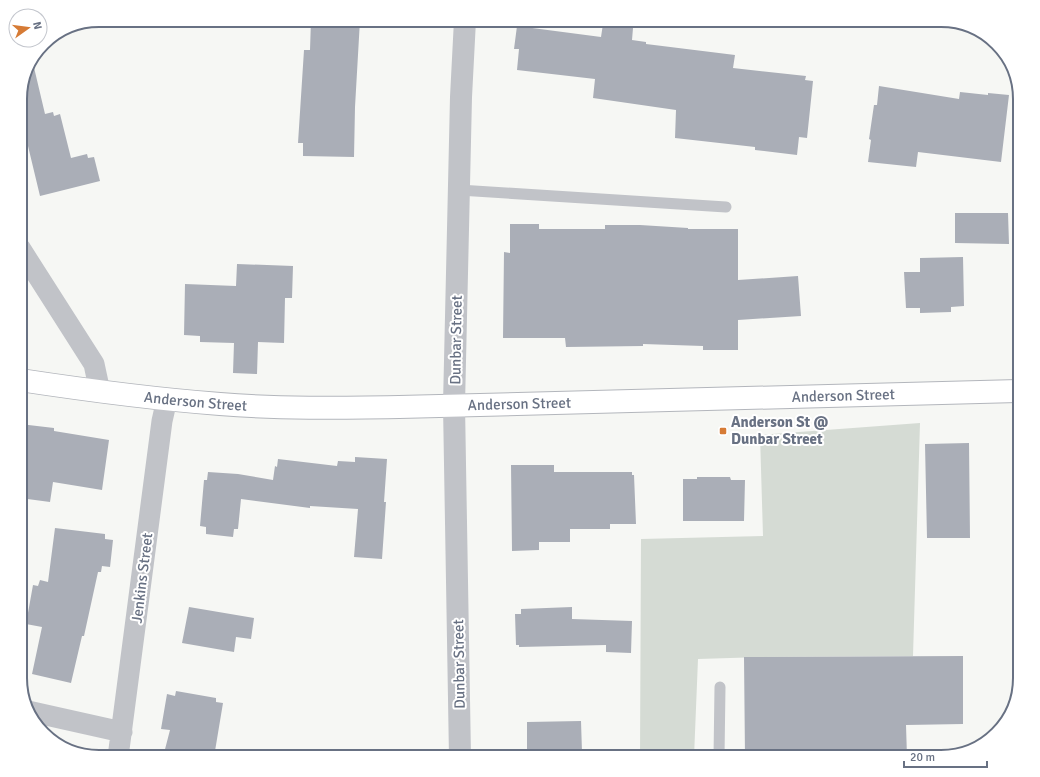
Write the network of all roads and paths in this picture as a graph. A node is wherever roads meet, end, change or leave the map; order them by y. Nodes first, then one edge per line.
1 (465, 27) edge
2 (459, 190) junction
3 (726, 207) dead end
4 (27, 259) edge
5 (27, 381) edge
6 (1013, 391) edge
7 (100, 392) junction
8 (167, 399) junction
9 (454, 405) junction
10 (720, 687) dead end
11 (36, 713) edge
12 (122, 732) junction
13 (119, 750) edge
14 (460, 750) edge
15 (719, 750) edge

1 - 2 street, Dunbar Street
2 - 3 lane
2 - 9 street, Dunbar Street
4 - 7 street
5 - 7 main road, Anderson Street
6 - 9 main road, Anderson Street
7 - 8 main road, Anderson Street
8 - 9 main road, Anderson Street
8 - 12 street, Jenkins Street
9 - 14 street, Dunbar Street
10 - 15 lane
11 - 12 street
12 - 13 street, Jenkins Street

